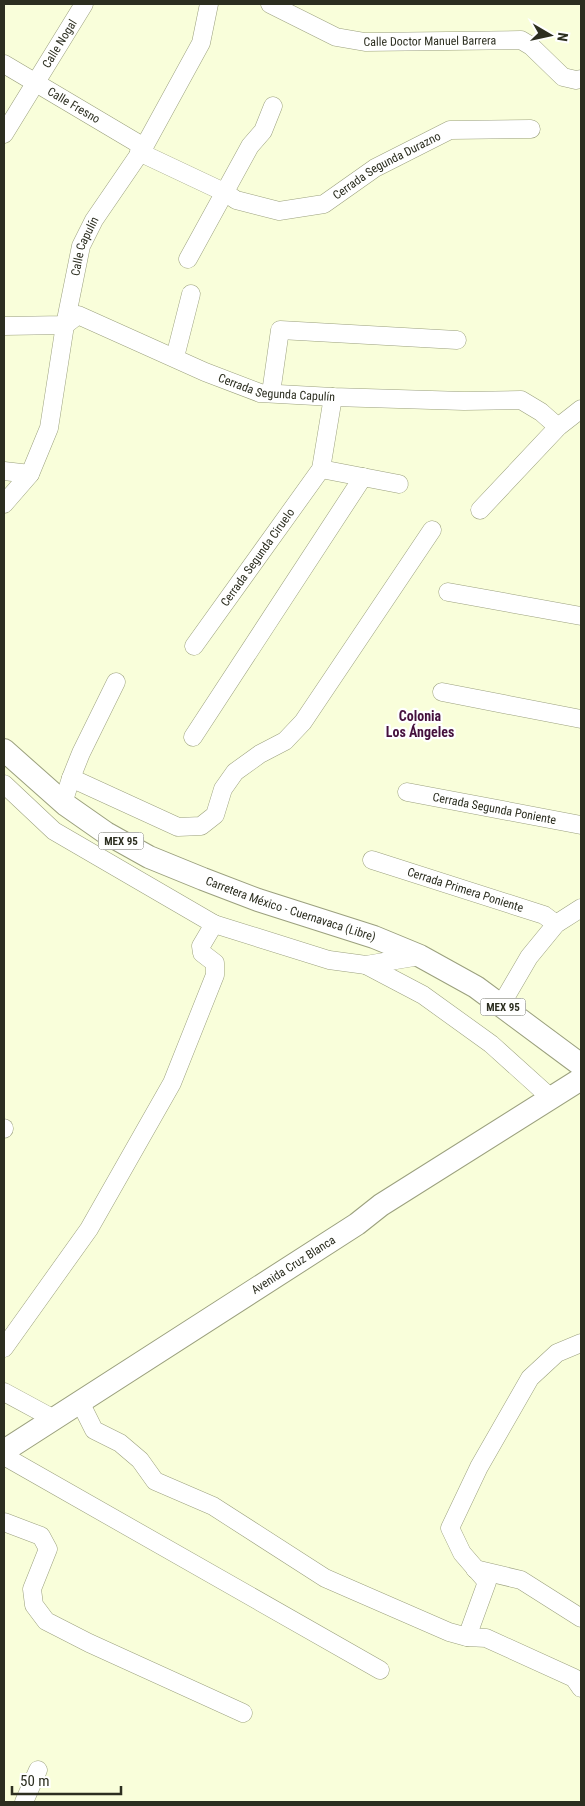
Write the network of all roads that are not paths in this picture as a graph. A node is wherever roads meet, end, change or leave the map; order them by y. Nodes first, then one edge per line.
1 (84, 4) edge
2 (209, 4) edge
3 (270, 4) edge
4 (4, 64) edge
5 (581, 79) edge
6 (36, 83) junction
7 (273, 106) dead end
8 (531, 129) dead end
9 (4, 134) edge
10 (141, 149) junction
11 (226, 193) junction
12 (188, 259) dead end
13 (191, 294) dead end
14 (65, 325) junction
15 (4, 326) edge
16 (457, 340) dead end
17 (175, 357) junction
18 (271, 393) junction
19 (333, 397) junction
20 (581, 409) edge
21 (558, 427) junction
22 (320, 469) junction
23 (4, 471) edge
24 (30, 474) junction
25 (363, 477) junction
26 (399, 484) dead end
27 (4, 504) edge
28 (480, 510) dead end
29 (432, 530) dead end
30 (448, 592) dead end
31 (581, 616) edge
32 (194, 646) dead end
33 (116, 682) dead end
34 (442, 692) dead end
35 (581, 719) edge
36 (193, 736) dead end
37 (4, 750) edge
38 (71, 778) junction
39 (4, 784) edge
40 (408, 792) dead end
41 (66, 806) junction
42 (581, 825) edge
43 (372, 860) dead end
44 (581, 908) edge
45 (214, 924) junction
46 (556, 924) junction
47 (420, 956) junction
48 (366, 965) junction
49 (501, 1005) junction
50 (581, 1065) edge
51 (581, 1079) edge
52 (552, 1099) junction
53 (581, 1343) edge
54 (4, 1348) edge
55 (4, 1392) edge
56 (80, 1402) junction
57 (54, 1419) junction
58 (4, 1452) edge
59 (4, 1456) edge
60 (4, 1522) edge
61 (475, 1569) junction
62 (581, 1618) edge
63 (467, 1637) junction
64 (380, 1670) dead end
65 (580, 1684) edge
66 (243, 1713) dead end
67 (38, 1770) dead end
68 (24, 1802) edge

1 - 6 street, Calle Nogal
2 - 10 street, Calle Capulín
3 - 5 street, Calle Doctor Manuel Barrera
4 - 6 street, Calle Fresno
6 - 9 street, Calle Nogal
6 - 10 street, Calle Fresno
7 - 11 street
8 - 11 street, Cerrada Segunda Durazno
10 - 11 street, Cerrada Segunda Durazno
10 - 14 street, Calle Capulín
11 - 12 street
13 - 17 street
14 - 15 street, Cerrada Segunda Capulín
14 - 17 street, Cerrada Segunda Capulín
14 - 24 street, Calle Capulín
16 - 18 street
17 - 18 street, Cerrada Segunda Capulín
18 - 19 street, Cerrada Segunda Capulín
19 - 21 street, Cerrada Segunda Capulín
19 - 22 street
20 - 21 street
21 - 28 street
22 - 25 street
22 - 32 street, Cerrada Segunda Ciruelo
23 - 24 street
24 - 27 street, Calle Capulín
25 - 26 street
25 - 36 street
29 - 38 street
30 - 31 street
33 - 38 street
34 - 35 street
37 - 41 main road, Carretera México - Cuernavaca (Libre) / MEX 95
38 - 41 street
39 - 45 street
40 - 42 street, Cerrada Segunda Poniente
41 - 47 main road, Carretera México - Cuernavaca (Libre) / MEX 95
43 - 46 street, Cerrada Primera Poniente
44 - 46 street
45 - 48 street
45 - 54 street
46 - 49 street
47 - 48 street
47 - 49 main road, Carretera México - Cuernavaca (Libre) / MEX 95
48 - 52 street
49 - 50 main road, Carretera México - Cuernavaca (Libre) / MEX 95
51 - 52 main road, Avenida Cruz Blanca
52 - 56 main road, Avenida Cruz Blanca
53 - 61 street
55 - 57 street
56 - 57 main road, Avenida Cruz Blanca
56 - 63 street
57 - 58 main road, Avenida Cruz Blanca
59 - 64 street
60 - 66 street
61 - 62 street
61 - 63 street
63 - 65 street
67 - 68 street

